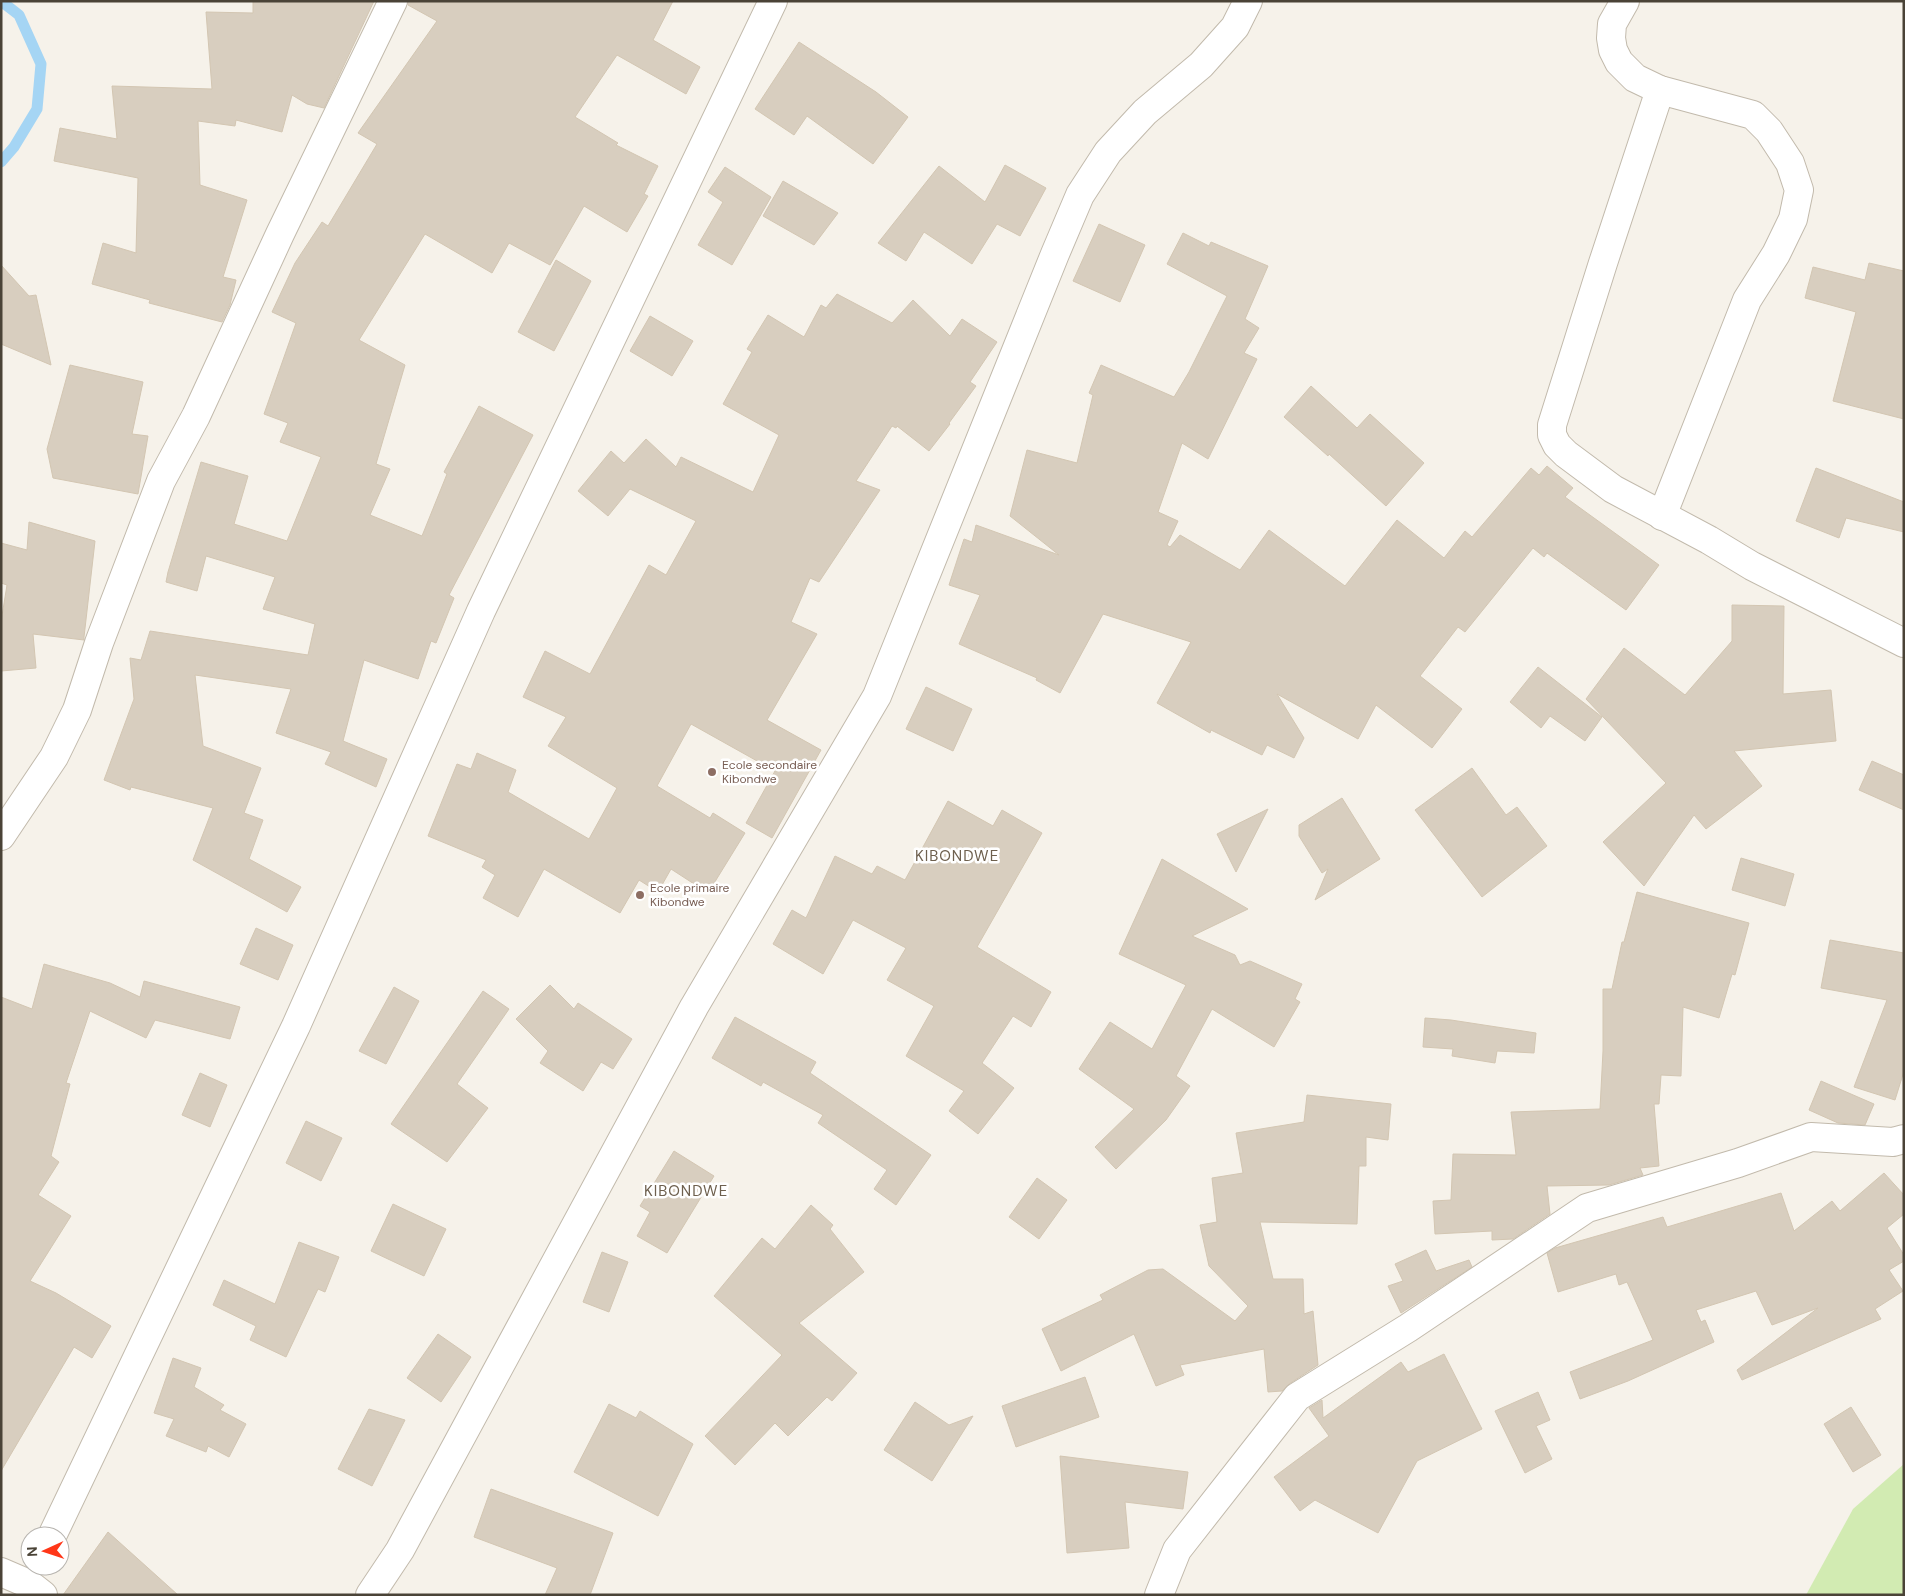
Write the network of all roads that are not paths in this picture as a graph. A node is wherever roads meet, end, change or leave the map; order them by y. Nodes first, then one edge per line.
1 (393, 1) edge
2 (773, 1) edge
3 (1248, 1) edge
4 (1625, 1) edge
5 (1660, 90) junction
6 (1662, 516) junction
7 (1904, 643) edge
8 (1, 836) edge
9 (1904, 1139) edge
10 (57, 1526) edge
11 (1, 1572) edge
12 (36, 1582) edge
13 (370, 1595) edge
14 (1159, 1595) edge

1 - 8 street
2 - 10 street
3 - 13 street
4 - 5 street
5 - 6 street
5 - 6 street
6 - 7 street
9 - 14 street
11 - 12 street

